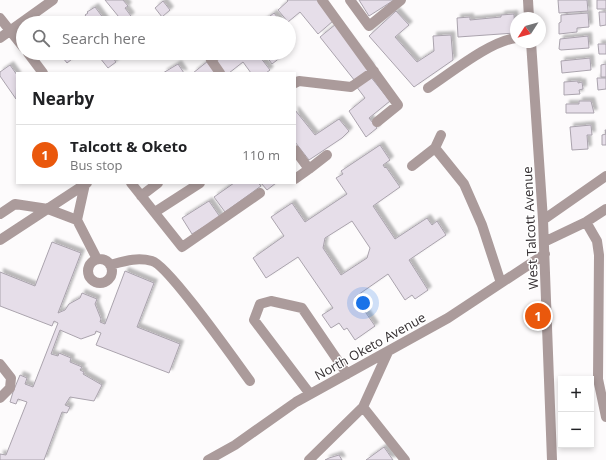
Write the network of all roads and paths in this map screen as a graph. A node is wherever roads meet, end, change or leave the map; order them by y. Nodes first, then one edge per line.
1 (53, 0) edge
2 (322, 0) edge
3 (350, 0) edge
4 (401, 0) edge
5 (528, 0) edge
6 (529, 12) edge
7 (31, 16) edge
8 (0, 18) edge
9 (16, 27) edge
10 (10, 31) junction
11 (0, 38) edge
12 (16, 38) edge
13 (510, 39) edge
14 (531, 48) edge
15 (33, 60) edge
16 (211, 60) edge
17 (374, 71) junction
18 (42, 72) edge
19 (219, 72) edge
20 (297, 82) edge
21 (428, 88) dead end
22 (377, 122) dead end
23 (441, 135) dead end
24 (435, 148) junction
25 (296, 151) edge
26 (328, 156) dead end
27 (412, 166) dead end
28 (309, 169) junction
29 (606, 176) edge
30 (296, 178) edge
31 (86, 184) edge
32 (132, 184) edge
33 (157, 184) edge
34 (198, 184) edge
35 (260, 193) dead end
36 (141, 196) junction
37 (48, 208) junction
38 (606, 209) edge
39 (155, 212) junction
40 (0, 214) edge
41 (77, 220) junction
42 (543, 220) junction
43 (586, 222) junction
44 (0, 240) edge
45 (544, 242) junction
46 (545, 254) junction
47 (97, 259) junction
48 (110, 266) junction
49 (501, 283) junction
50 (602, 290) edge
51 (388, 352) junction
52 (0, 364) edge
53 (347, 374) junction
54 (250, 381) dead end
55 (310, 394) junction
56 (0, 398) edge
57 (604, 399) edge
58 (363, 407) junction
59 (606, 417) edge
60 (208, 460) edge
61 (308, 460) edge
62 (405, 460) edge
63 (552, 460) edge

1 - 7 street
2 - 17 street
3 - 4 street
5 - 6 street
8 - 10 street
9 - 10 street
10 - 11 street
10 - 12 street
13 - 21 street
14 - 42 street, West Talcott Avenue
15 - 18 street
16 - 19 street
17 - 20 street
17 - 22 street
23 - 24 street
24 - 27 street
24 - 49 street
25 - 28 street
26 - 28 street
28 - 30 street
29 - 42 street
31 - 37 street
31 - 41 street
32 - 36 street
33 - 36 street
34 - 39 street
35 - 39 street
36 - 39 street
37 - 40 street
37 - 41 street
37 - 44 street
38 - 43 street
41 - 47 street
42 - 45 street, West Talcott Avenue
43 - 45 street
43 - 50 street
45 - 46 street, West Talcott Avenue
46 - 49 street, North Oketo Avenue
46 - 63 street, West Talcott Avenue
47 - 48 street
47 - 48 street
48 - 54 street
49 - 51 street, North Oketo Avenue
50 - 57 street
51 - 53 street, North Oketo Avenue
51 - 58 street
52 - 56 street
53 - 55 street, North Oketo Avenue
53 - 55 street
55 - 60 street, North Oketo Avenue
57 - 59 street
58 - 61 street
58 - 62 street

